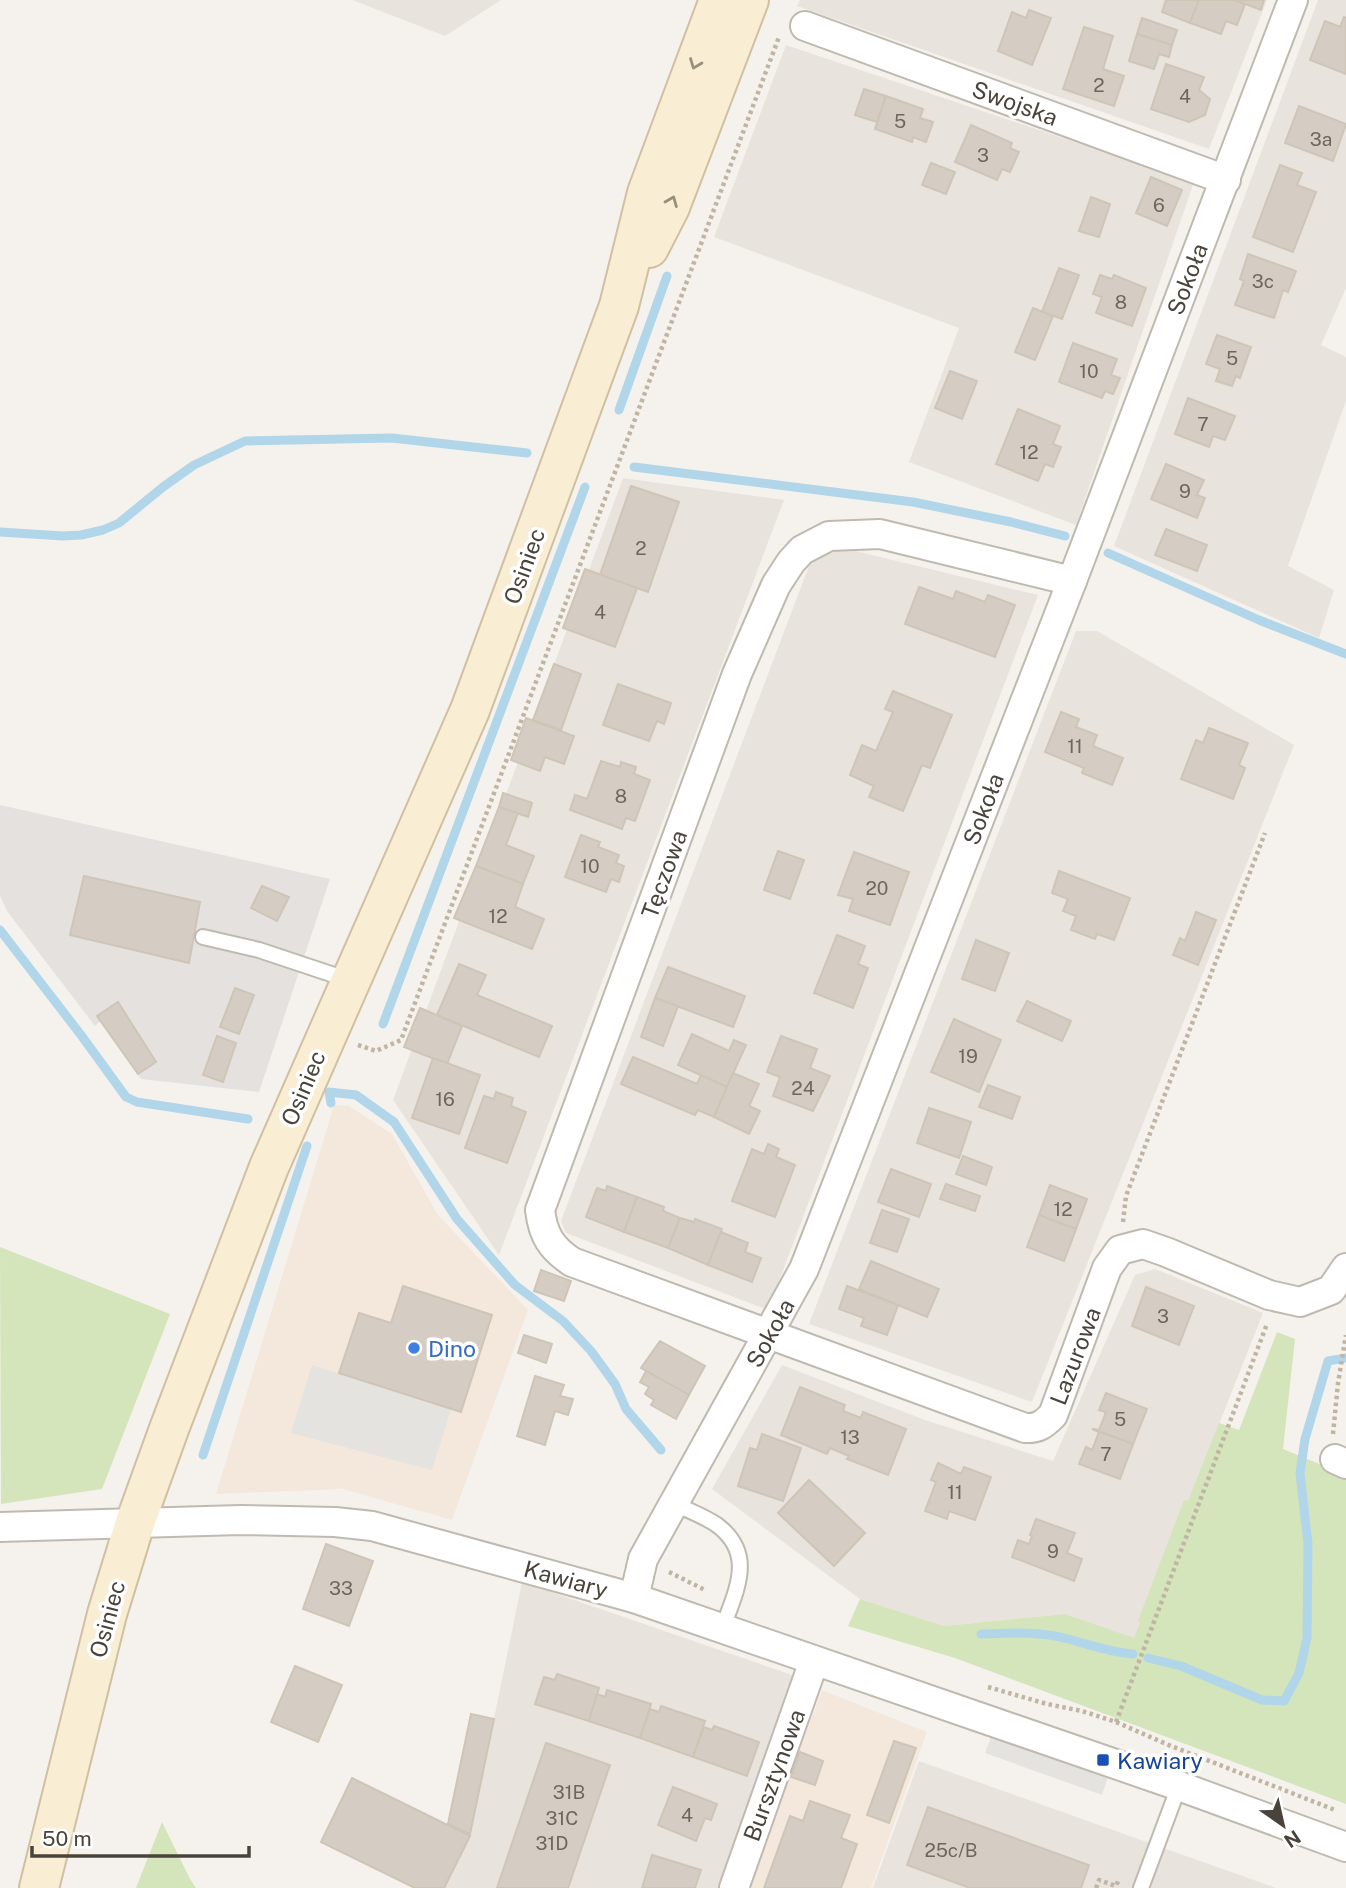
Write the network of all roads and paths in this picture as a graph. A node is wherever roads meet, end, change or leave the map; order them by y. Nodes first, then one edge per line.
1 (719, 0) edge
2 (749, 0) edge
3 (1293, 0) edge
4 (805, 26) dead end
5 (1226, 180) junction
6 (620, 306) junction
7 (1072, 581) junction
8 (1265, 834) dead end
9 (203, 937) dead end
10 (351, 980) junction
11 (1120, 1250) junction
12 (1346, 1268) edge
13 (1278, 1296) junction
14 (770, 1335) junction
15 (1346, 1335) edge
16 (1340, 1461) edge
17 (673, 1503) junction
18 (135, 1523) junction
19 (0, 1527) edge
20 (634, 1598) junction
21 (722, 1630) junction
22 (814, 1661) junction
23 (1014, 1696) dead end
24 (1116, 1722) junction
25 (1179, 1786) junction
26 (1346, 1814) edge
27 (1346, 1847) edge
28 (1121, 1875) dead end
29 (39, 1888) edge
30 (734, 1888) edge
31 (1096, 1888) edge
32 (1141, 1888) edge

1 -> 6 street, Osiniec
6 -> 2 street, Osiniec
3 - 5 street, Sokoła
4 - 5 street, Swojska
5 - 7 street, Sokoła
6 - 10 street, Osiniec
7 - 14 street, Sokoła
7 - 14 street, Tęczowa
8 - 11 path
9 - 10 lane
10 - 18 street, Osiniec
11 - 13 street
11 - 14 street, Lazurowa
12 - 13 street
13 - 24 path
14 - 17 street, Sokoła
15 - 16 path
17 - 20 street, Sokoła
17 - 21 lane
18 - 19 street, Kawiary
18 - 20 street, Kawiary
18 - 29 street, Osiniec
20 - 21 street, Kawiary
21 - 22 street, Kawiary
22 - 25 street, Kawiary
22 - 30 street, Bursztynowa
23 - 24 path
24 - 26 path
25 - 27 street, Kawiary
25 - 32 lane
28 - 31 path

